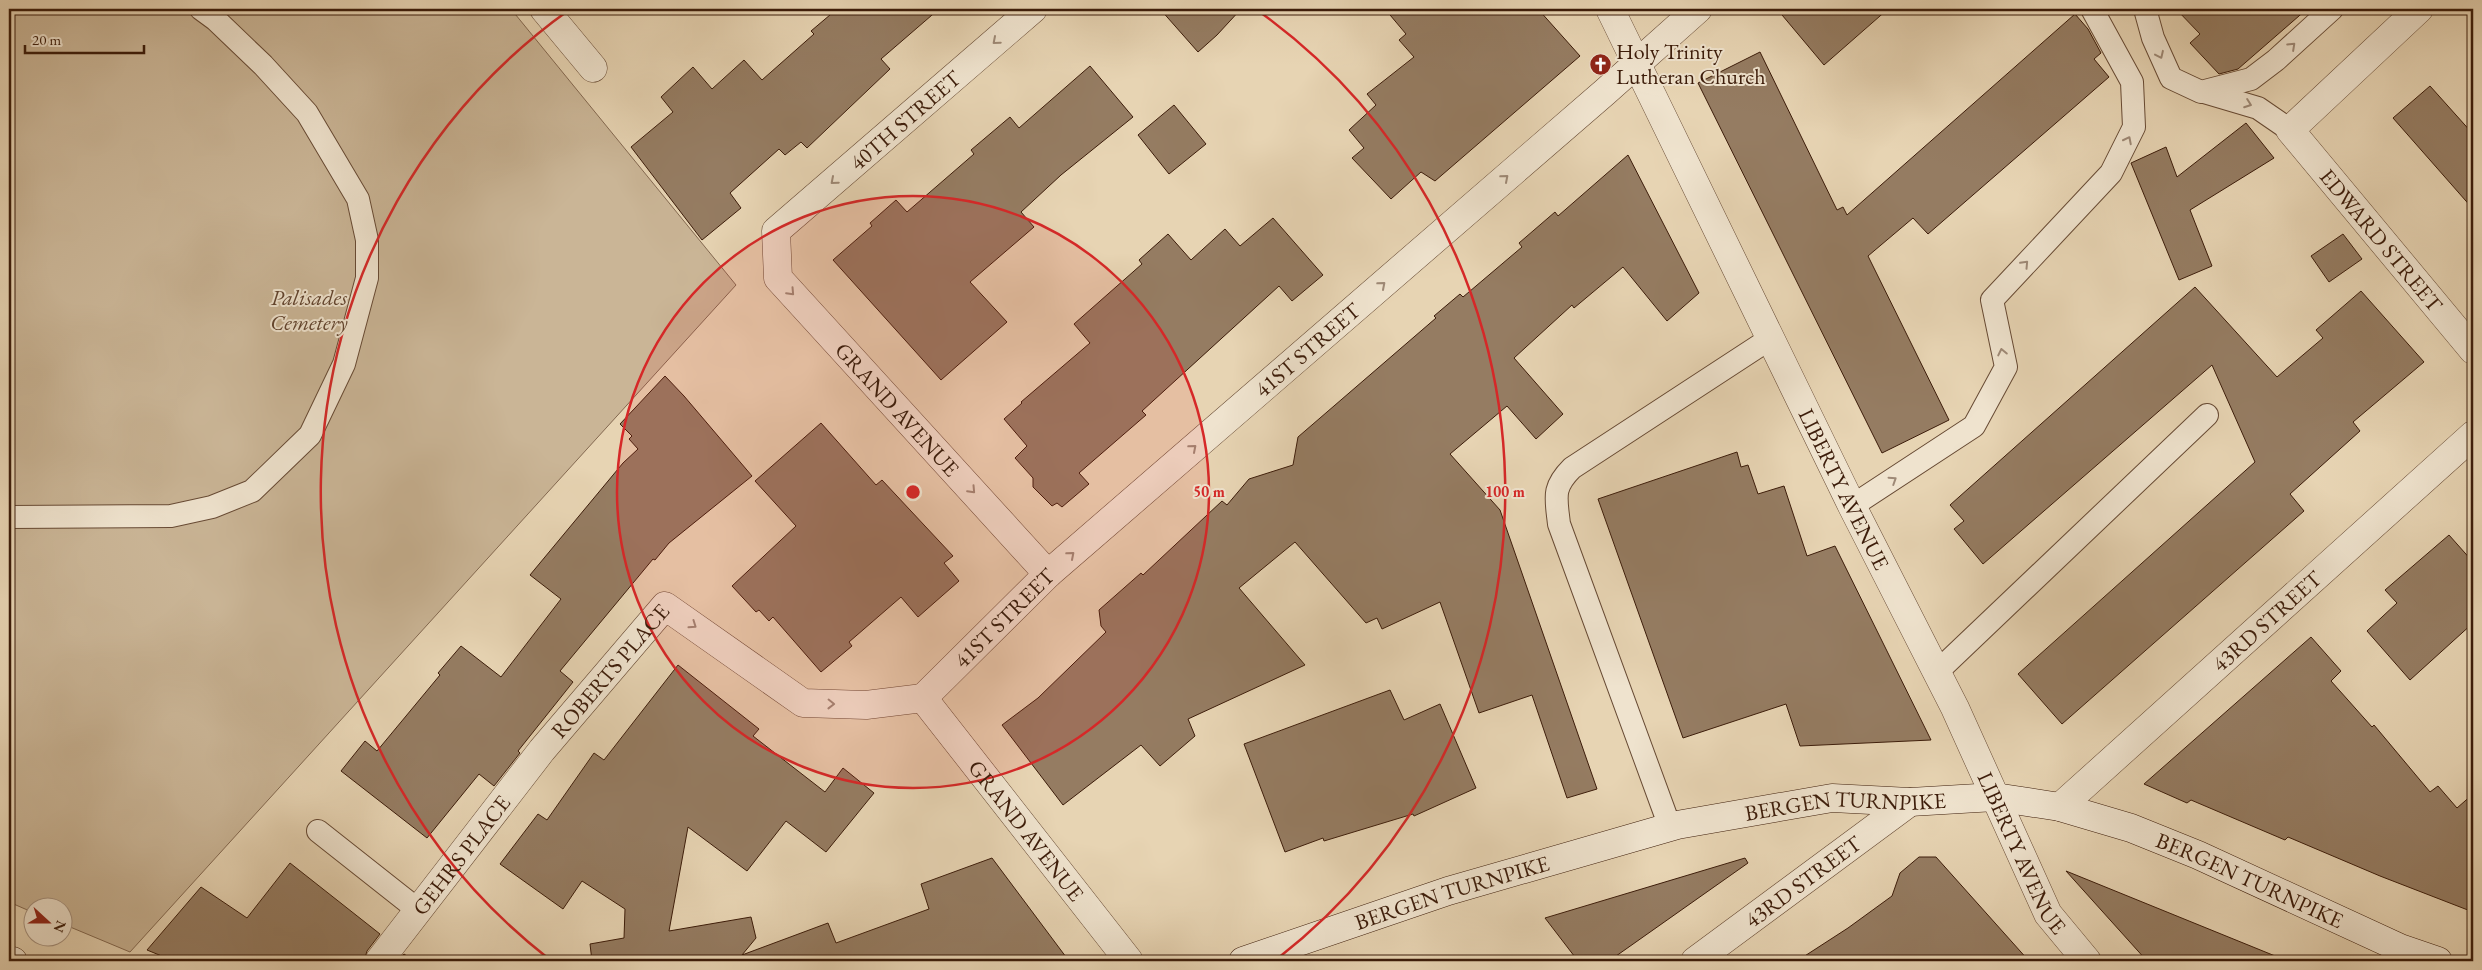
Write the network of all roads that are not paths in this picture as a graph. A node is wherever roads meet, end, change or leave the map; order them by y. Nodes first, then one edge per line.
1 (201, 9) edge
2 (544, 9) edge
3 (1033, 9) edge
4 (1610, 9) edge
5 (1698, 9) edge
6 (2092, 9) edge
7 (2145, 9) edge
8 (2332, 9) edge
9 (2407, 13) edge
10 (1638, 63) junction
11 (593, 68) dead end
12 (2201, 92) junction
13 (2290, 130) junction
14 (776, 231) joint
15 (1771, 338) junction
16 (2473, 350) edge
17 (2207, 415) dead end
18 (2473, 435) edge
19 (1852, 506) junction
20 (9, 517) edge
21 (1048, 574) junction
22 (1937, 672) junction
23 (923, 698) junction
24 (542, 750) joint
25 (1994, 797) junction
26 (1910, 802) junction
27 (2060, 807) junction
28 (1670, 827) junction
29 (318, 831) dead end
30 (418, 910) junction
31 (2398, 955) edge
32 (9, 960) edge
33 (13, 961) edge
34 (379, 961) edge
35 (1129, 961) edge
36 (1243, 961) edge
37 (1695, 961) edge
38 (2086, 961) edge
39 (2438, 961) edge

1 - 20 lane
2 - 11 street
3 -> 14 street, 40TH STREET
4 - 10 street, LIBERTY AVENUE
5 - 10 street, 41ST STREET
19 -> 6 lane
7 -> 12 lane
12 -> 8 lane
9 - 13 street
10 - 15 street, LIBERTY AVENUE
21 -> 10 street, 41ST STREET
12 -> 13 lane
13 - 16 street, EDWARD STREET
14 -> 21 street, GRAND AVENUE
15 - 19 street, LIBERTY AVENUE
15 - 28 lane
17 - 22 lane
18 - 27 street, 43RD STREET
19 - 22 street, LIBERTY AVENUE
21 - 23 street, 41ST STREET
22 - 25 street, LIBERTY AVENUE
24 -> 23 street, ROBERTS PLACE
23 - 35 street, GRAND AVENUE
24 - 30 street, GEHRS PLACE
25 - 26 street, BERGEN TURNPIKE
25 - 27 street, BERGEN TURNPIKE
25 - 38 street, LIBERTY AVENUE
26 - 28 street, BERGEN TURNPIKE
26 - 37 street, 43RD STREET
27 - 31 street, BERGEN TURNPIKE
28 - 36 street, BERGEN TURNPIKE
29 - 30 lane
30 - 34 street, GEHRS PLACE
31 - 39 street, BERGEN TURNPIKE
32 - 33 street

